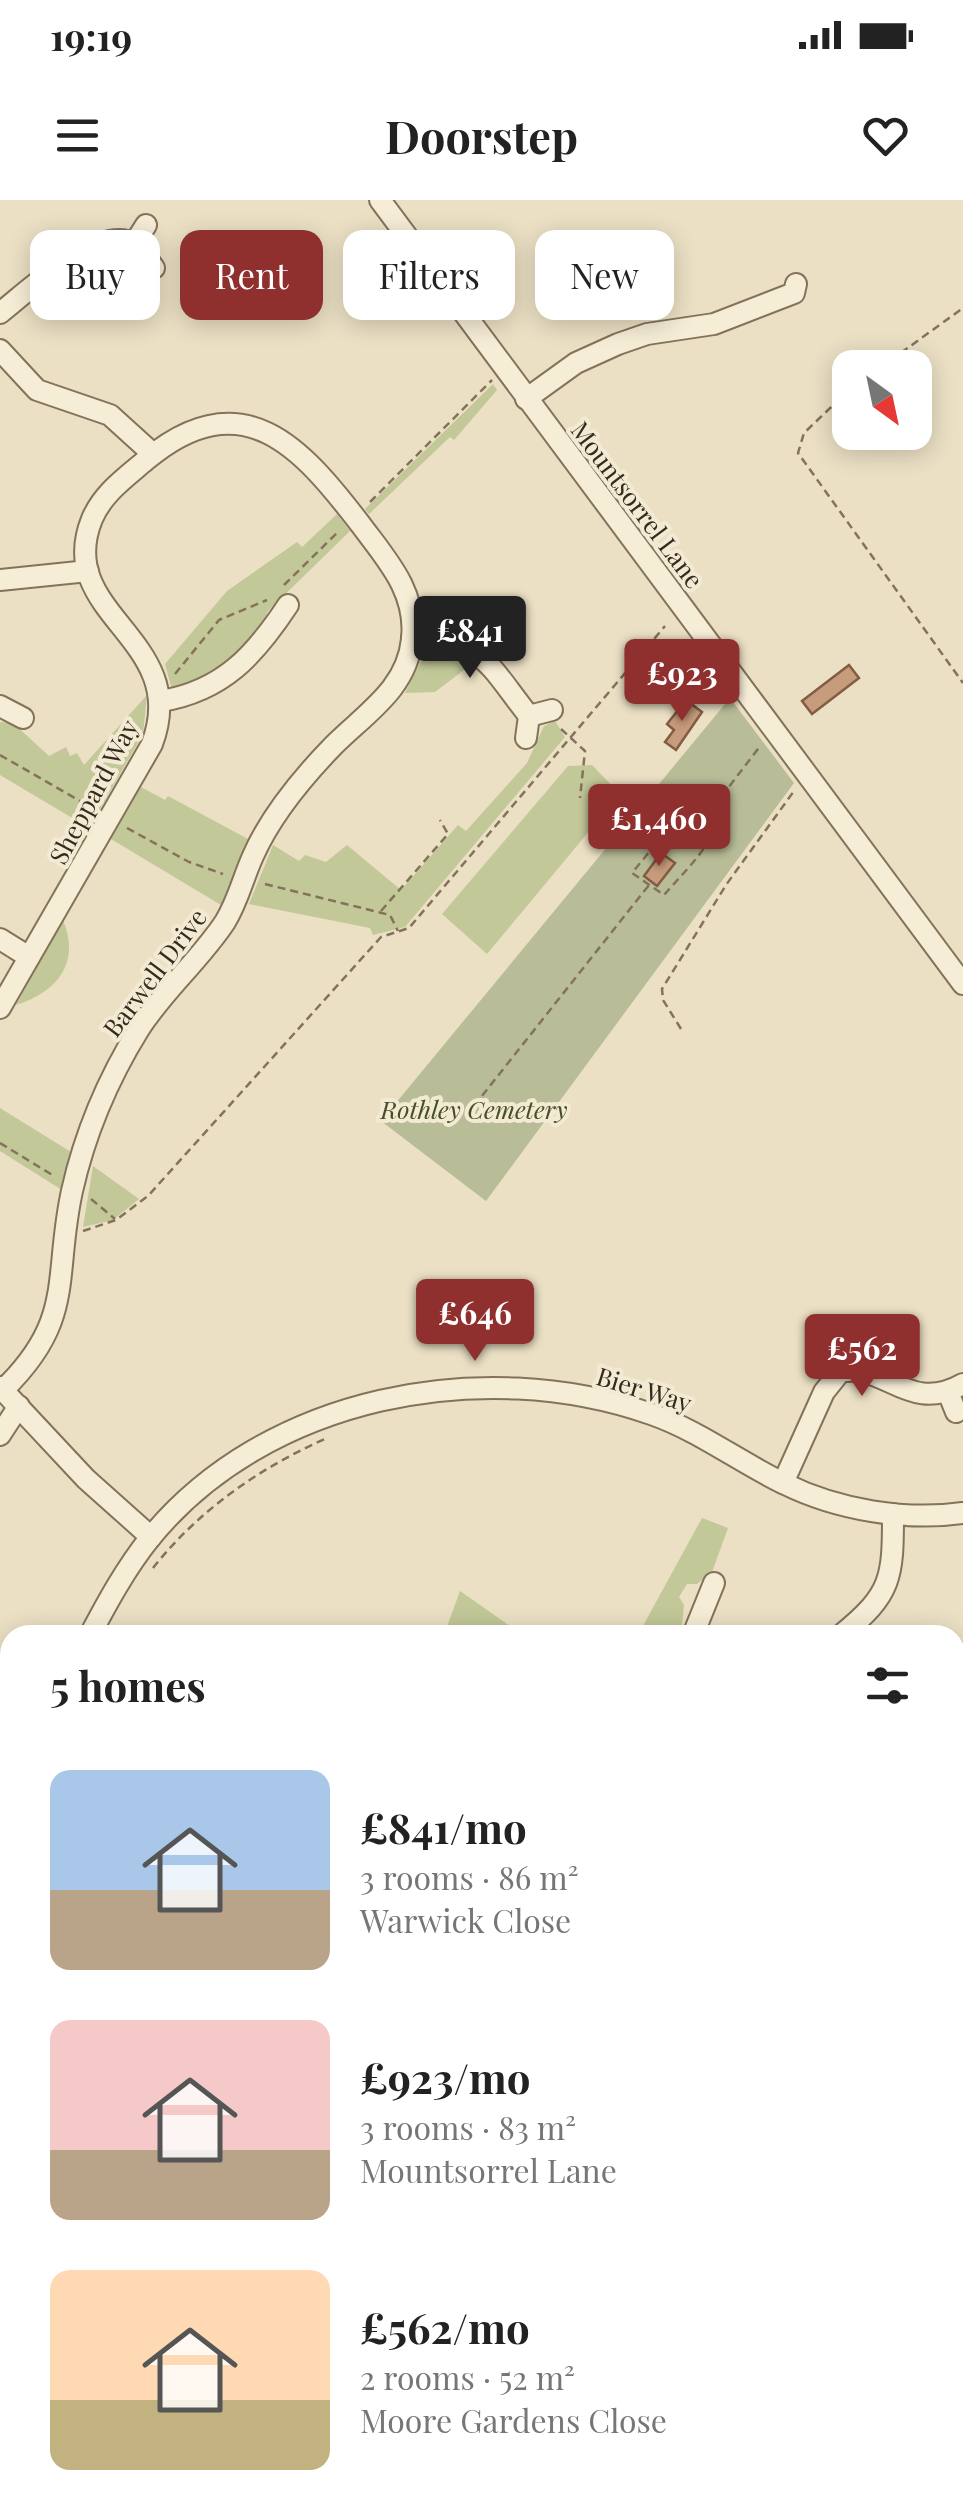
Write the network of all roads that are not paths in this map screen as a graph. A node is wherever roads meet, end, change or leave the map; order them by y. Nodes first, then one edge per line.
1 (380, 200) edge
2 (146, 224) dead end
3 (142, 230) edge
4 (30, 291) edge
5 (798, 295) dead end
6 (0, 313) edge
7 (0, 350) edge
8 (526, 399) junction
9 (153, 454) junction
10 (88, 571) junction
11 (0, 580) edge
12 (281, 596) road end
13 (412, 638) junction
14 (160, 692) junction
15 (0, 706) edge
16 (552, 710) dead end
17 (528, 716) junction
18 (22, 718) dead end
19 (526, 738) dead end
20 (0, 939) edge
21 (29, 957) junction
22 (963, 984) edge
23 (0, 1008) edge
24 (2, 1389) edge
25 (956, 1396) edge
26 (18, 1406) junction
27 (0, 1435) edge
28 (783, 1484) junction
29 (893, 1514) junction
30 (963, 1514) edge
31 (151, 1537) junction
32 (704, 1593) dead end
33 (95, 1625) edge
34 (696, 1625) edge
35 (854, 1625) edge

1 - 8 street, Mountsorrel Lane
2 - 3 street
4 - 6 street
5 - 8 street
7 - 9 street
8 - 22 street, Mountsorrel Lane
9 - 10 street
9 - 13 street
10 - 11 street
10 - 14 street
12 - 14 street
13 - 17 street
13 - 24 street, Barwell Drive
14 - 21 street, Sheppard Way
15 - 18 street
16 - 17 street
17 - 19 street
20 - 21 street
21 - 23 street, Sheppard Way
24 - 26 street
25 - 28 street
26 - 27 street
26 - 31 street
28 - 29 street, Bier Way
28 - 31 street, Bier Way
29 - 30 street, Bier Way
29 - 35 street
31 - 33 street, Bier Way
32 - 34 street

